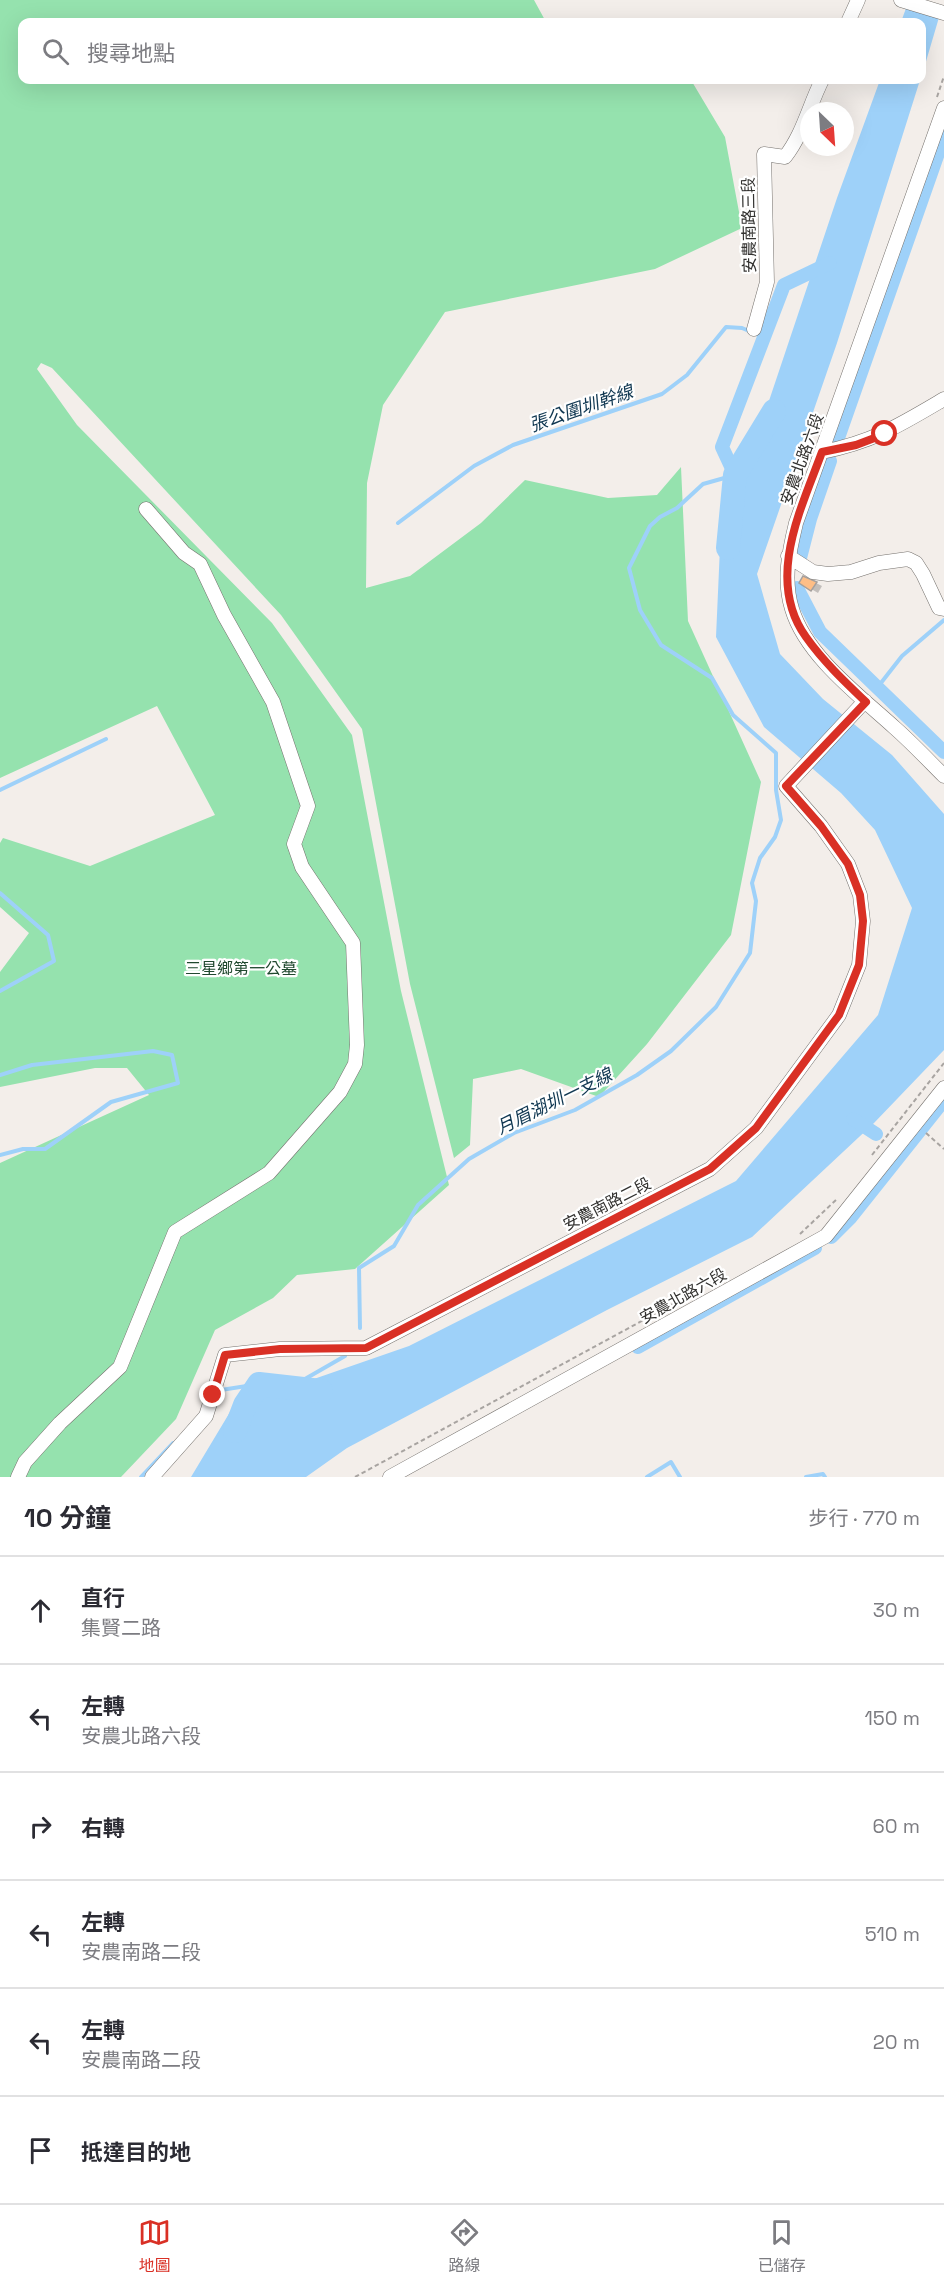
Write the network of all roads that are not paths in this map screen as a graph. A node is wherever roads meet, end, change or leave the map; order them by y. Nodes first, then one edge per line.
1 (858, 0) edge
2 (902, 0) edge
3 (944, 13) edge
4 (850, 18) edge
5 (820, 84) edge
6 (944, 108) edge
7 (754, 329) dead end
8 (944, 399) edge
9 (822, 452) junction
10 (146, 509) dead end
11 (788, 556) junction
12 (944, 609) edge
13 (866, 702) junction
14 (944, 776) edge
15 (944, 1089) edge
16 (18, 1477) edge
17 (152, 1477) edge
18 (390, 1477) edge

1 - 4 lane
2 - 3 lane
5 - 7 lane, 安農南路三段
6 - 9 lane, 安農北路六段
8 - 9 lane
9 - 11 lane, 安農北路六段
10 - 16 lane
11 - 12 lane
11 - 13 lane, 安農北路六段
13 - 14 lane, 安農北路六段
13 - 17 lane, 安農南路二段
15 - 18 lane, 安農北路六段

